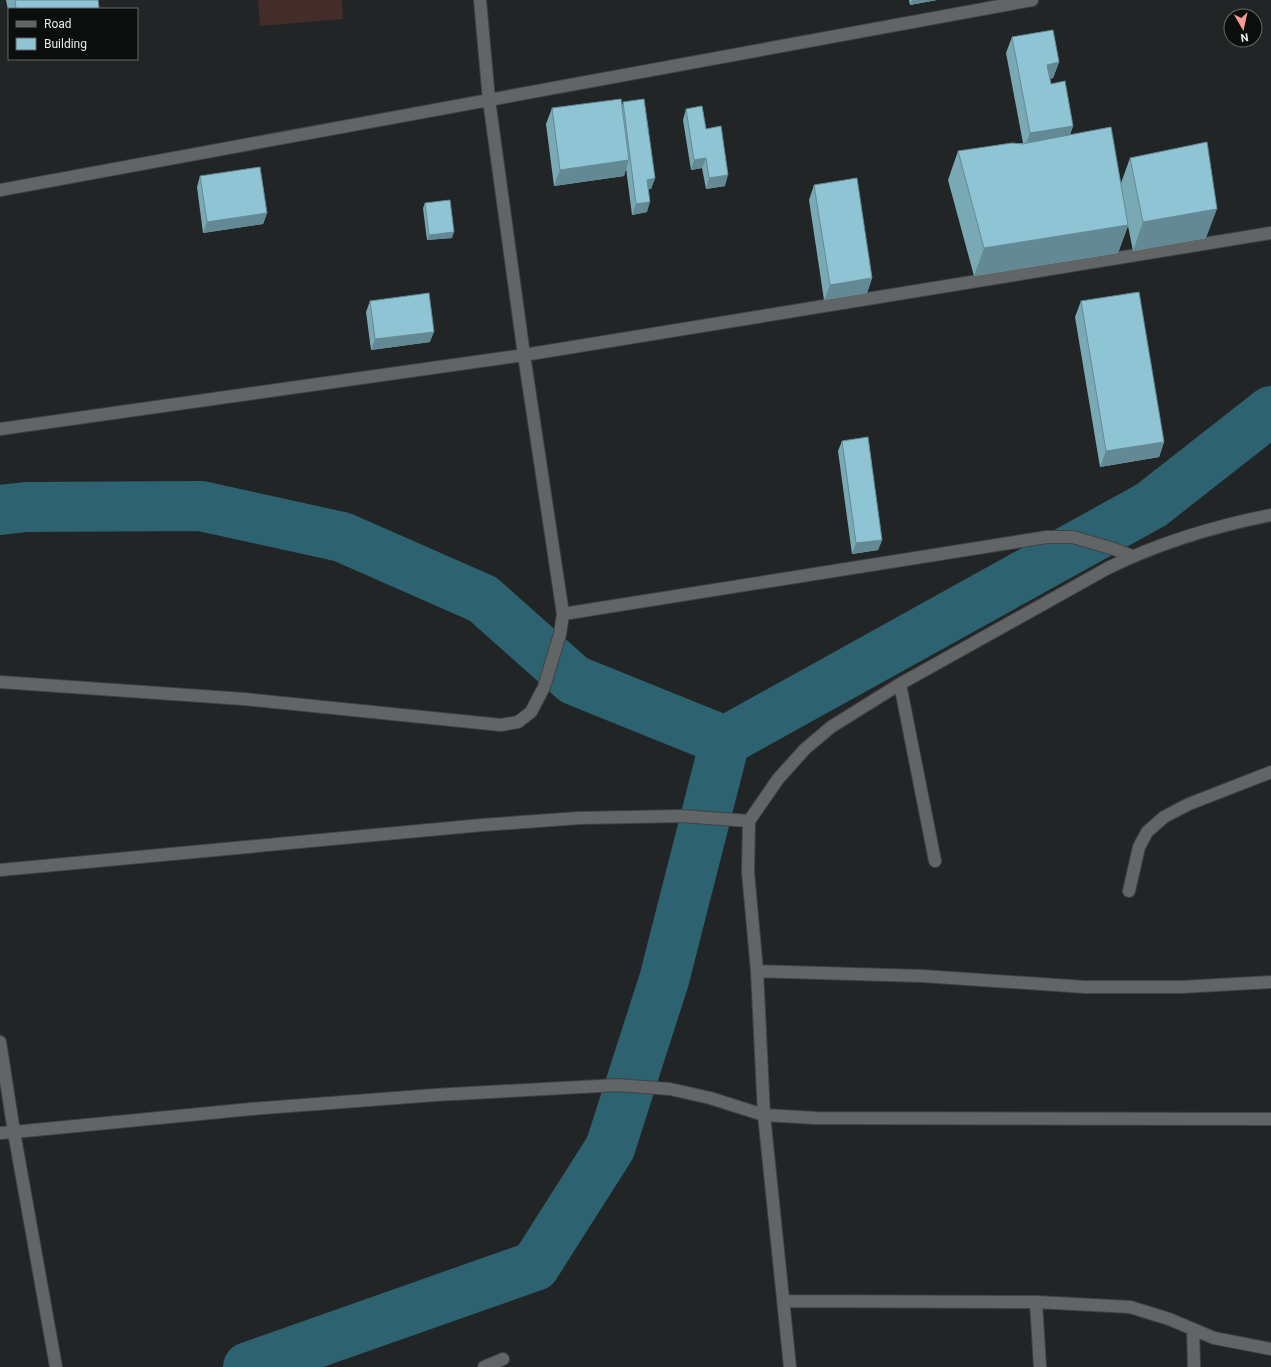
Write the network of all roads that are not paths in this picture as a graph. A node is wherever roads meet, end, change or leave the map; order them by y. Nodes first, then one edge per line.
1 (480, 0) edge
2 (1032, 0) edge
3 (489, 100) junction
4 (0, 190) edge
5 (1271, 233) edge
6 (524, 356) junction
7 (0, 429) edge
8 (1271, 515) edge
9 (1132, 556) junction
10 (563, 614) junction
11 (0, 682) edge
12 (900, 684) junction
13 (1271, 772) edge
14 (749, 821) junction
15 (935, 861) dead end
16 (0, 870) edge
17 (1129, 891) dead end
18 (758, 971) junction
19 (1271, 982) edge
20 (0, 1042) edge
21 (764, 1114) junction
22 (1271, 1119) edge
23 (14, 1132) junction
24 (0, 1134) edge
25 (784, 1302) junction
26 (1036, 1302) junction
27 (1193, 1329) junction
28 (1271, 1349) edge
29 (503, 1359) dead end
30 (56, 1367) edge
31 (484, 1367) edge
32 (790, 1367) edge
33 (1040, 1367) edge
34 (1194, 1367) edge

1 - 3 street
2 - 3 street
3 - 4 street
3 - 6 street
5 - 6 street
6 - 7 street
6 - 10 street
8 - 9 street
9 - 10 street
9 - 12 street
10 - 11 street
12 - 14 street
12 - 15 street
13 - 17 street
14 - 16 street
14 - 18 street
18 - 19 street
18 - 21 street
20 - 23 street
21 - 22 street
21 - 23 street
21 - 25 street
23 - 24 street
23 - 30 street
25 - 26 street
25 - 32 street
26 - 27 street
26 - 33 street
27 - 28 street
27 - 34 street
29 - 31 street

